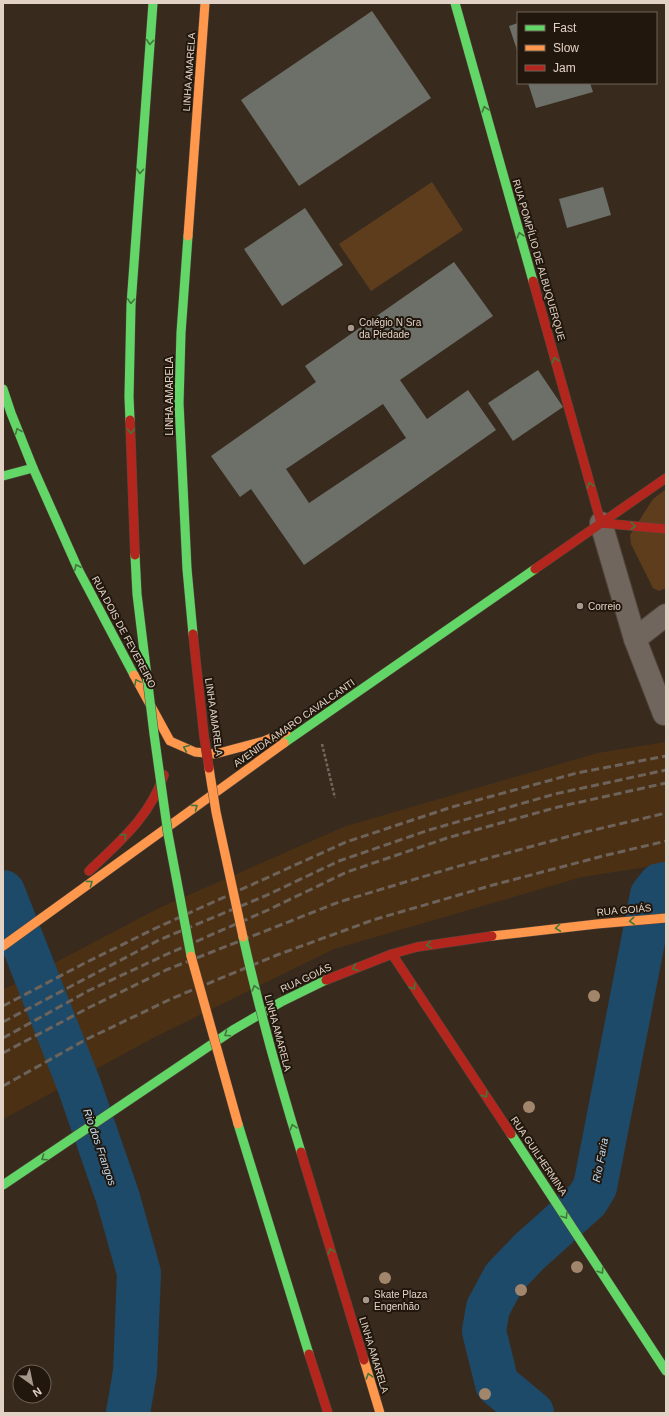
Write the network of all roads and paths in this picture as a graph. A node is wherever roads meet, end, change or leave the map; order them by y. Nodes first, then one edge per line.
1 (153, 3) edge
2 (205, 3) edge
3 (455, 3) edge
4 (3, 389) edge
5 (33, 468) junction
6 (3, 476) edge
7 (666, 478) edge
8 (601, 522) junction
9 (666, 529) edge
10 (666, 615) edge
11 (635, 639) junction
12 (664, 714) dead end
13 (316, 720) junction
14 (170, 741) junction
15 (335, 798) dead end
16 (666, 918) edge
17 (36, 922) junction
18 (3, 946) edge
19 (392, 954) junction
20 (3, 1185) edge
21 (666, 1371) edge
22 (328, 1413) edge
23 (380, 1413) edge

1 -> 22 main road, bridge
23 -> 2 main road, LINHA AMARELA, bridge
8 -> 3 main road, RUA POMPÍLIO DE ALBUQUERQUE
5 -> 4 main road, RUA DOIS DE FEVEREIRO
5 - 6 main road
14 -> 5 main road, RUA DOIS DE FEVEREIRO
7 - 8 main road, AVENIDA AMARO CAVALCANTI
8 -> 9 main road
8 - 11 street
8 - 13 main road, AVENIDA AMARO CAVALCANTI
10 - 11 street
11 - 12 street
13 -> 14 main road
13 - 15 path
17 -> 13 main road, AVENIDA AMARO CAVALCANTI
17 -> 14 main road
16 -> 19 main road, RUA GOIÁS
17 - 18 main road, AVENIDA AMARO CAVALCANTI
19 -> 20 main road, RUA GOIÁS
19 -> 21 main road, RUA GUILHERMINA

